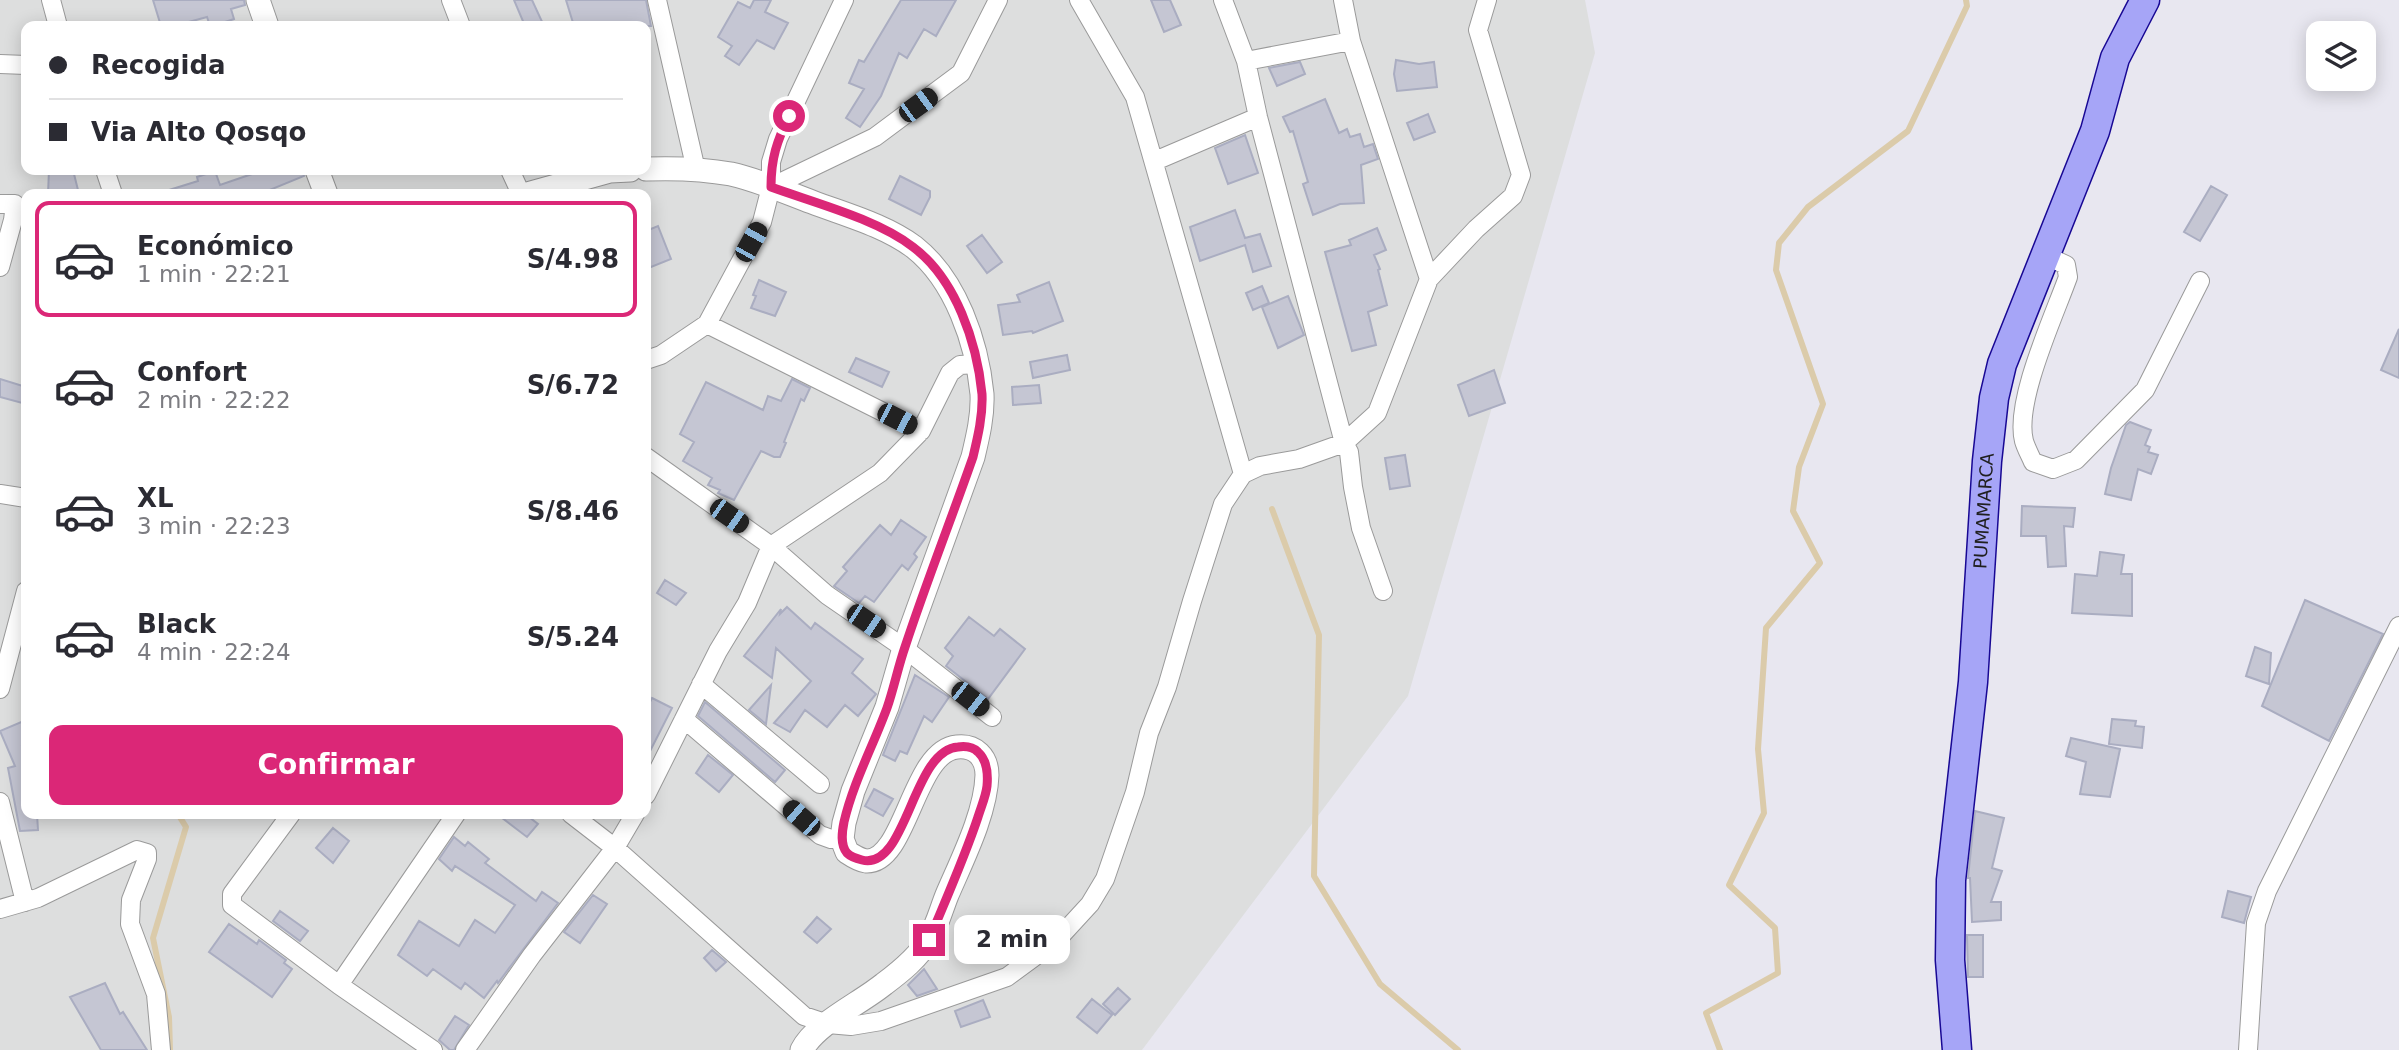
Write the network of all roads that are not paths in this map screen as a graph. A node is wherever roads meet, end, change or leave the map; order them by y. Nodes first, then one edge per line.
1 (51, 0) edge
2 (258, 0) edge
3 (451, 0) edge
4 (657, 0) edge
5 (844, 0) edge
6 (998, 0) edge
7 (1079, 0) edge
8 (1223, 0) edge
9 (1343, 0) edge
10 (1487, 0) edge
11 (2145, 0) edge
12 (57, 21) edge
13 (265, 21) edge
14 (459, 21) edge
15 (1351, 41) junction
16 (1246, 61) junction
17 (0, 64) edge
18 (21, 65) edge
19 (1258, 117) junction
20 (1155, 161) junction
21 (651, 169) edge
22 (696, 170) junction
23 (596, 175) edge
24 (771, 187) junction
25 (545, 189) edge
26 (14, 204) edge
27 (2047, 256) junction
28 (0, 267) edge
29 (1429, 279) junction
30 (2200, 281) dead end
31 (707, 324) junction
32 (651, 357) edge
33 (977, 364) junction
34 (921, 431) junction
35 (1344, 443) junction
36 (651, 466) edge
37 (1242, 474) junction
38 (0, 494) edge
39 (21, 497) edge
40 (771, 546) junction
41 (1383, 591) dead end
42 (21, 610) edge
43 (2399, 626) edge
44 (904, 648) junction
45 (701, 684) junction
46 (0, 689) edge
47 (992, 717) dead end
48 (684, 719) junction
49 (820, 784) dead end
50 (651, 785) edge
51 (0, 802) edge
52 (287, 819) edge
53 (453, 819) edge
54 (577, 819) edge
55 (632, 819) edge
56 (842, 839) junction
57 (615, 848) junction
58 (25, 902) junction
59 (0, 909) edge
60 (339, 985) junction
61 (828, 1024) junction
62 (161, 1050) edge
63 (433, 1050) edge
64 (465, 1050) edge
65 (802, 1050) edge
66 (1958, 1050) edge
67 (2248, 1050) edge

1 - 12 street
2 - 13 street
3 - 14 street
4 - 22 street
5 - 24 street
6 - 24 street
7 - 20 street
8 - 16 street
9 - 15 street
10 - 29 street
11 - 27 main road, PUMAMARCA
15 - 16 street
15 - 29 street
16 - 19 street
17 - 18 street
19 - 20 street
19 - 35 street
20 - 37 street
21 - 22 street
22 - 24 street
23 - 25 street
24 - 31 street
24 - 33 street
26 - 28 street
27 - 30 street
27 - 66 main road, PUMAMARCA
29 - 35 street
31 - 32 street
31 - 34 street
33 - 34 street
33 - 44 street
34 - 40 street
35 - 37 street
35 - 41 street
36 - 40 street
37 - 61 street
38 - 39 street
40 - 44 street
40 - 45 street
42 - 46 street
43 - 67 street
44 - 47 street
44 - 56 street
45 - 48 street
45 - 49 street
48 - 50 street
48 - 56 street
51 - 58 street
52 - 60 street
53 - 60 street
54 - 57 street
55 - 57 street
56 - 61 street
57 - 61 street
57 - 64 street
58 - 59 street
58 - 62 street
60 - 63 street
61 - 65 street

